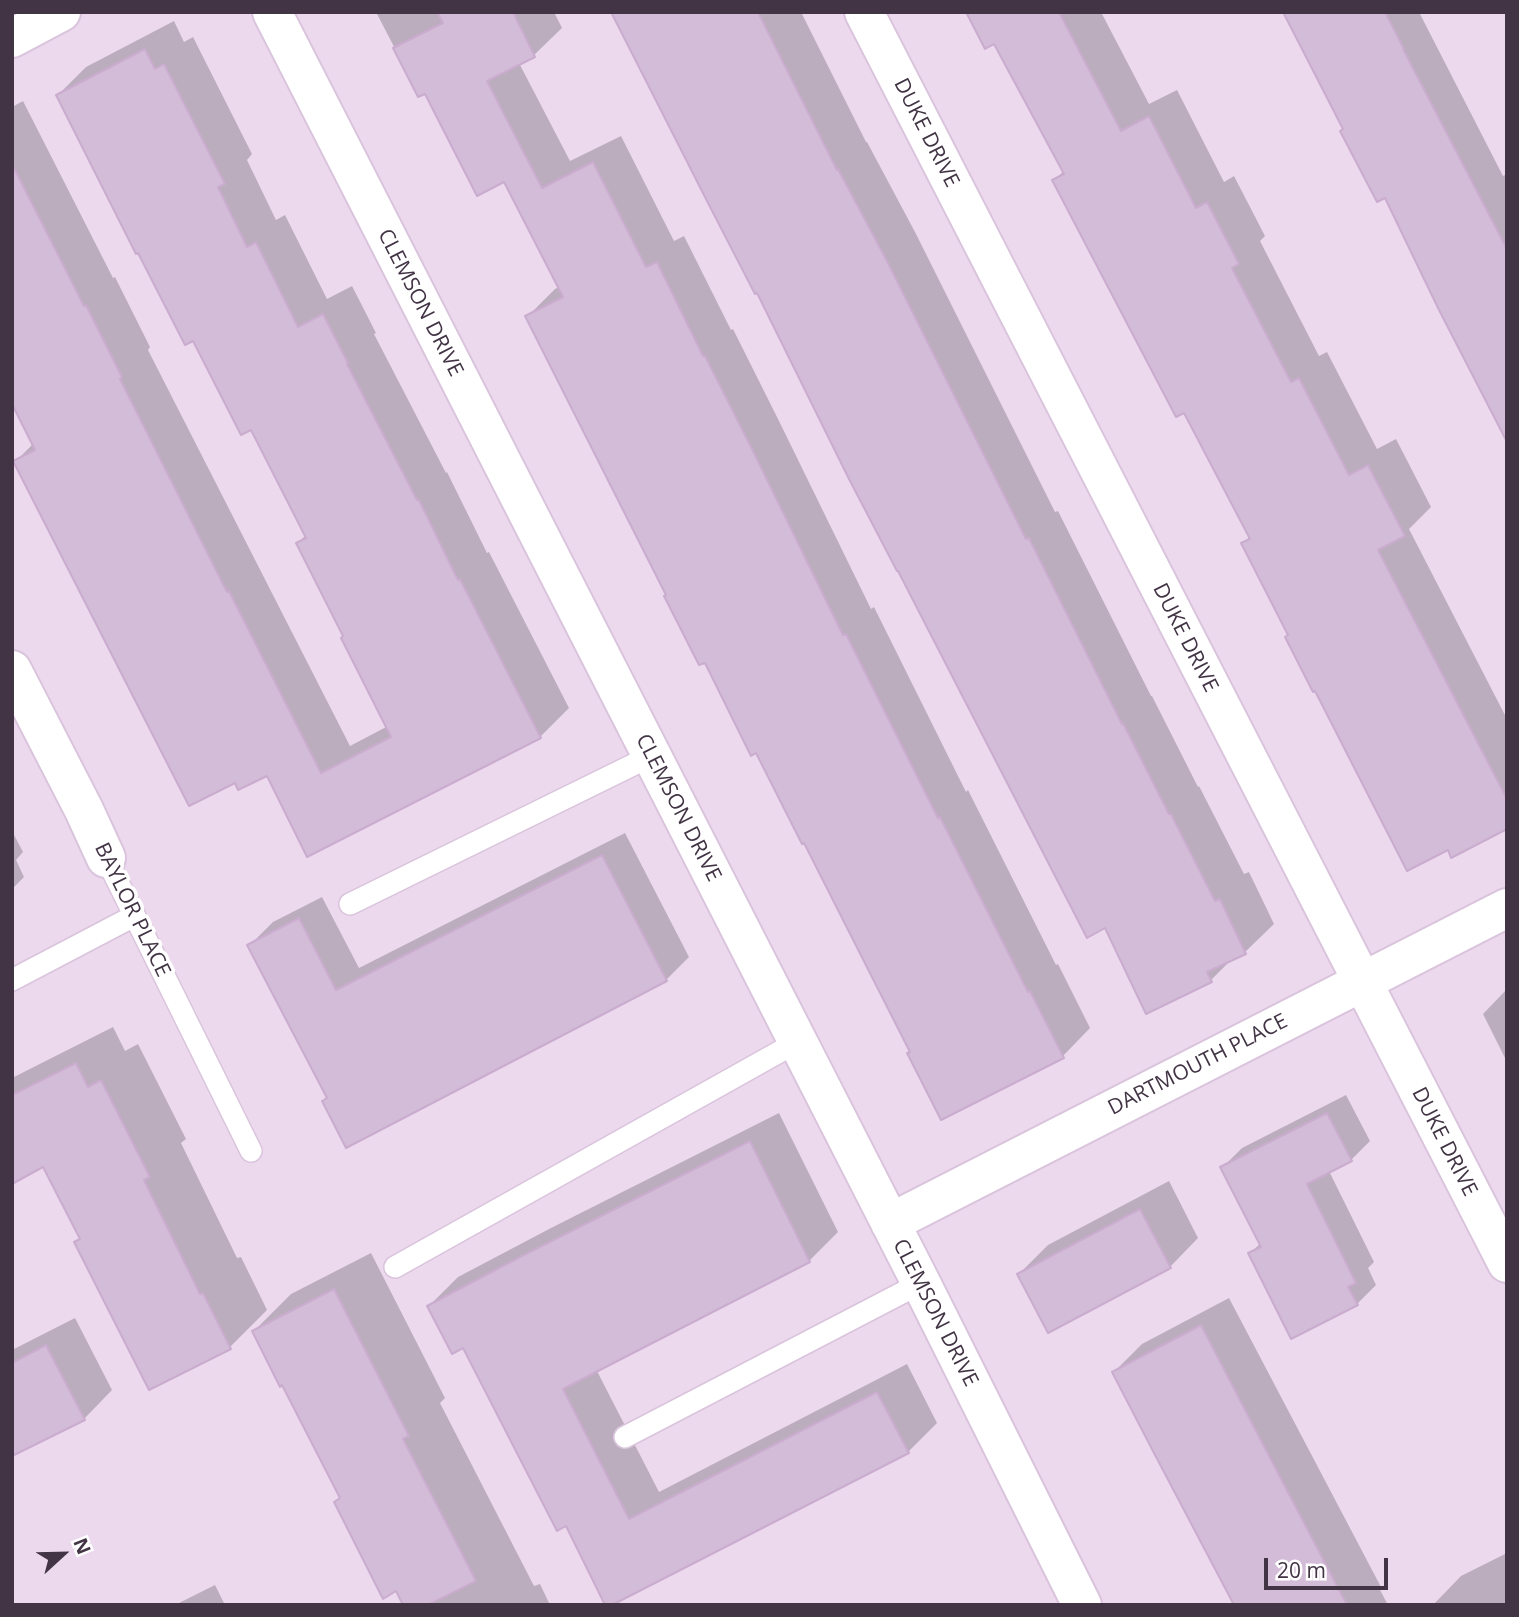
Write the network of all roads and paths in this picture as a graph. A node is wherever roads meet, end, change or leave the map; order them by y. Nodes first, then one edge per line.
1 (61, 12) edge
2 (272, 12) edge
3 (864, 12) edge
4 (12, 38) edge
5 (12, 670) edge
6 (651, 756) junction
7 (106, 858) joint
8 (350, 904) dead end
9 (1507, 908) edge
10 (134, 916) junction
11 (12, 980) edge
12 (1362, 981) junction
13 (797, 1042) junction
14 (251, 1151) dead end
15 (890, 1223) junction
16 (1507, 1264) edge
17 (395, 1267) dead end
18 (921, 1283) junction
19 (625, 1437) dead end
20 (1082, 1605) edge

1 - 4 street
2 - 6 street, CLEMSON DRIVE
3 - 12 street, DUKE DRIVE
5 - 7 street, BAYLOR PLACE
6 - 8 lane
6 - 13 street, CLEMSON DRIVE
7 - 10 lane, BAYLOR PLACE
9 - 12 street, DARTMOUTH PLACE
10 - 11 lane
10 - 14 lane, BAYLOR PLACE
12 - 15 street, DARTMOUTH PLACE
12 - 16 street, DUKE DRIVE
13 - 15 street, CLEMSON DRIVE
13 - 17 lane
15 - 18 street, CLEMSON DRIVE
18 - 19 lane
18 - 20 street, CLEMSON DRIVE

